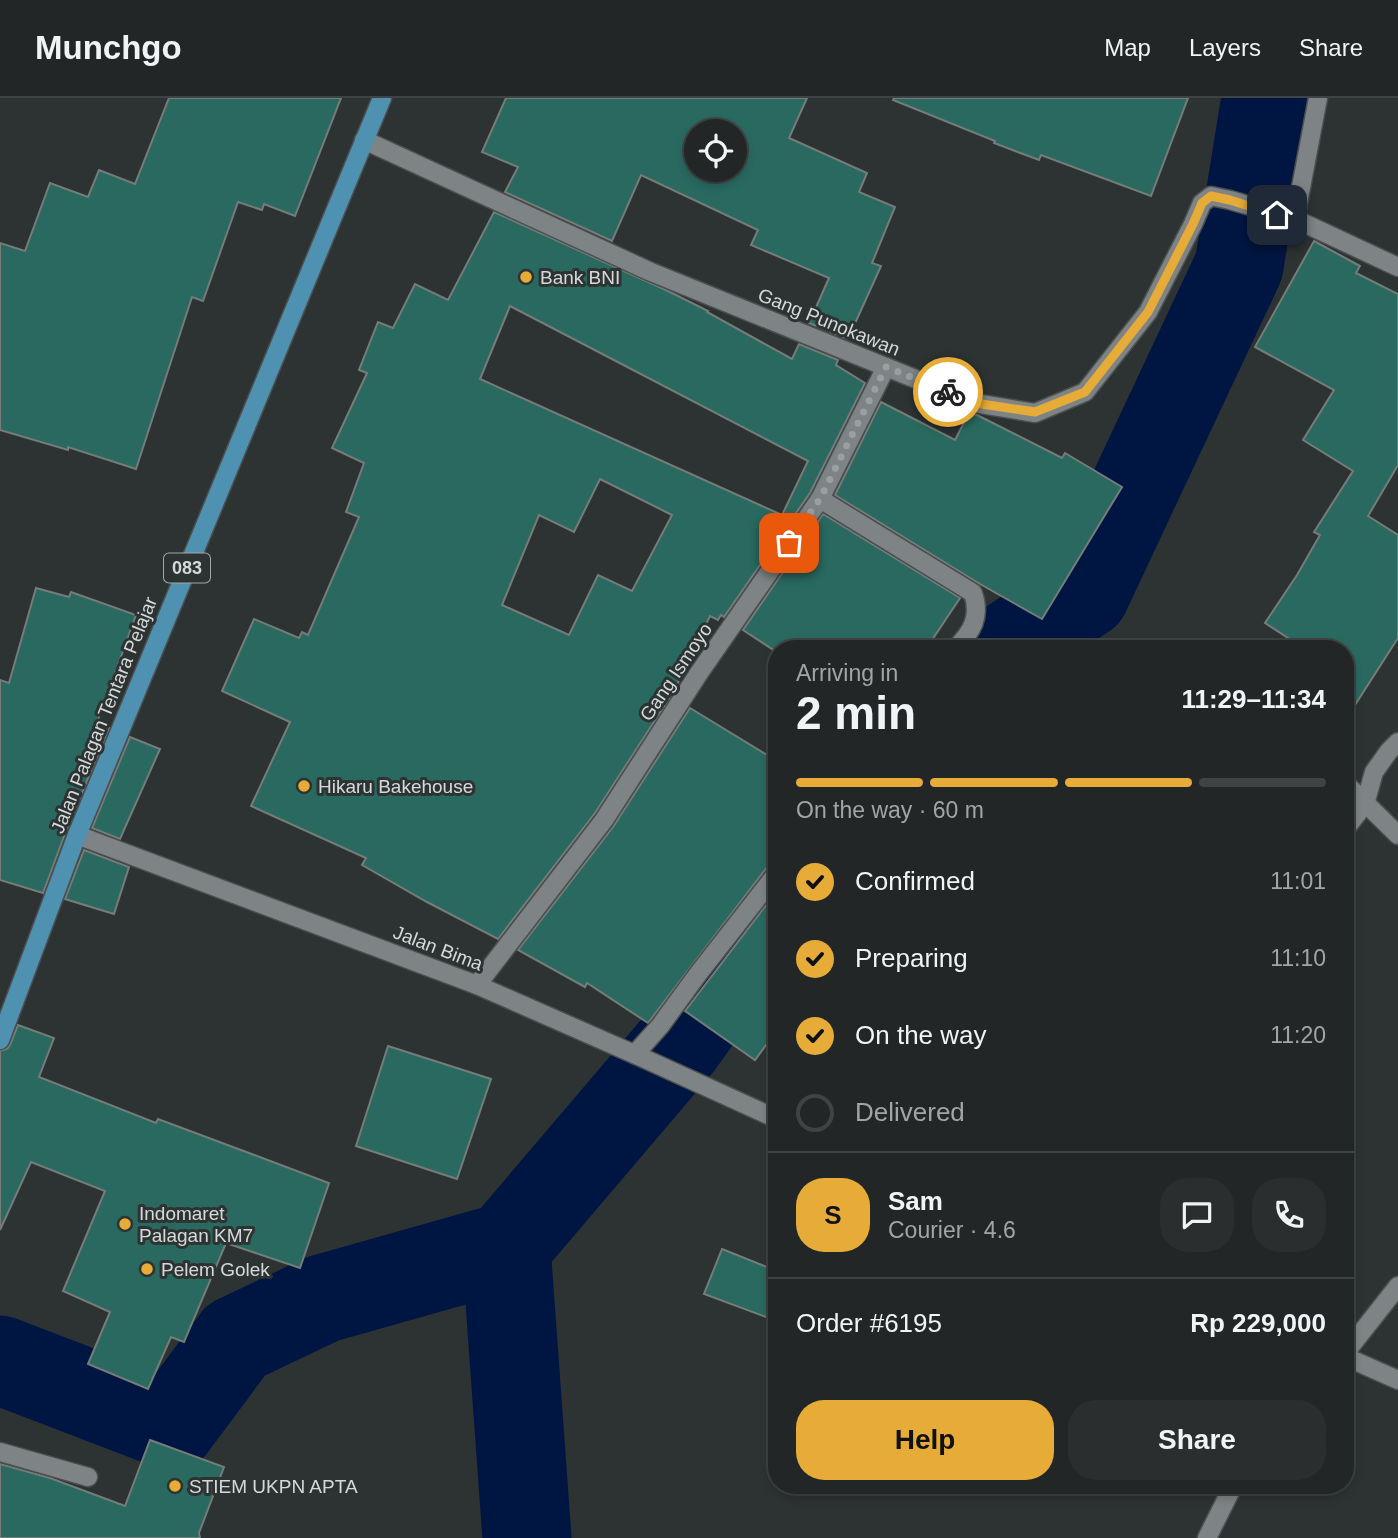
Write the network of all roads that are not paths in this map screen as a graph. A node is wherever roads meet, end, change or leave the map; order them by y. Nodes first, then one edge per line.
1 (382, 98) edge
2 (1318, 98) edge
3 (364, 140) junction
4 (1286, 217) junction
5 (1398, 267) edge
6 (886, 367) junction
7 (820, 499) junction
8 (964, 640) edge
9 (1398, 743) edge
10 (1355, 816) edge
11 (77, 835) junction
12 (1398, 835) edge
13 (768, 885) edge
14 (477, 985) junction
15 (0, 1040) edge
16 (639, 1056) junction
17 (768, 1115) edge
18 (1398, 1286) edge
19 (1354, 1344) edge
20 (1354, 1358) edge
21 (1398, 1380) edge
22 (0, 1451) edge
23 (88, 1477) dead end
24 (1229, 1494) edge
25 (1207, 1538) edge

1 - 3 main road, Jalan Palagan Tentara Pelajar / 083
2 - 4 street
3 - 6 street, Gang Punokawan
3 - 11 main road, Jalan Palagan Tentara Pelajar / 083
4 - 5 street, Gang Punokawan
4 - 6 street, Gang Punokawan
6 - 7 street, Gang Ismoyo
7 - 8 street
7 - 14 street, Gang Ismoyo
9 - 10 street
10 - 12 street
11 - 14 street, Jalan Bima
11 - 15 main road, Jalan Palagan Tentara Pelajar / 083
13 - 16 street
14 - 16 street, Jalan Bima
16 - 17 street, Jalan Bima
18 - 19 street
20 - 21 street
22 - 23 street
24 - 25 street

